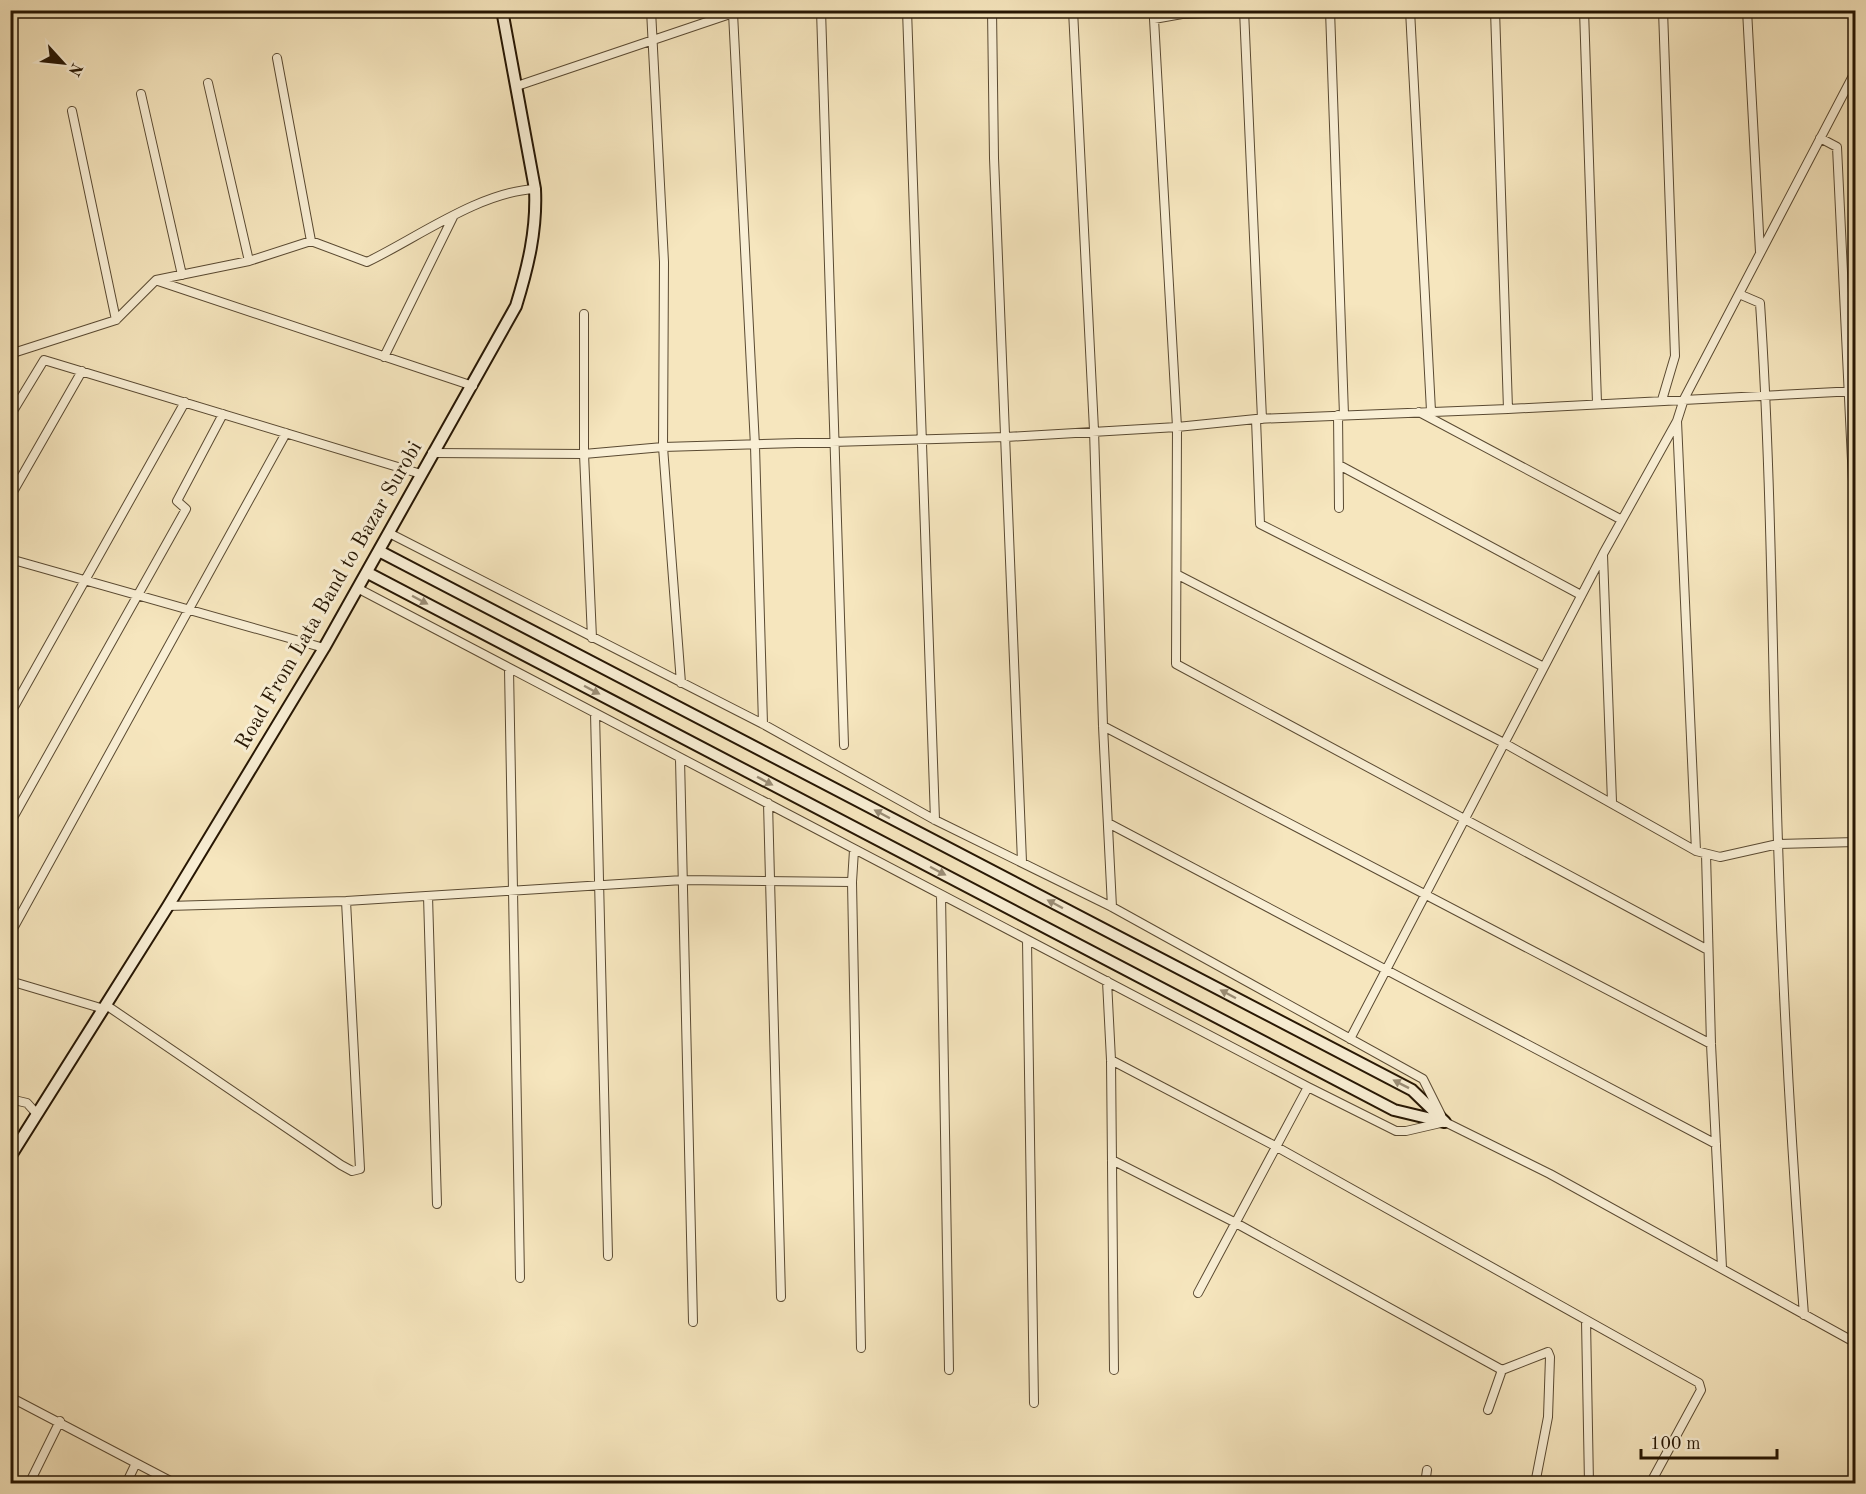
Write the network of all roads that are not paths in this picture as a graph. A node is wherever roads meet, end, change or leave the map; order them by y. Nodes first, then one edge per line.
1 (502, 10) edge
2 (651, 10) edge
3 (742, 10) edge
4 (821, 10) edge
5 (907, 10) edge
6 (992, 10) edge
7 (1073, 10) edge
8 (1304, 10) edge
9 (1330, 10) edge
10 (1410, 10) edge
11 (1496, 10) edge
12 (1584, 10) edge
13 (1664, 10) edge
14 (1747, 10) edge
15 (1244, 12) edge
16 (733, 13) junction
17 (652, 42) junction
18 (277, 58) dead end
19 (1856, 70) edge
20 (208, 83) dead end
21 (517, 86) junction
22 (141, 94) dead end
23 (72, 111) dead end
24 (1820, 138) junction
25 (535, 189) junction
26 (453, 217) junction
27 (311, 241) junction
28 (1760, 253) junction
29 (249, 261) junction
30 (182, 275) junction
31 (156, 280) junction
32 (1738, 294) junction
33 (584, 314) dead end
34 (116, 320) junction
35 (10, 354) edge
36 (384, 357) junction
37 (82, 371) junction
38 (472, 386) junction
39 (1853, 391) edge
40 (1766, 395) junction
41 (1684, 399) junction
42 (1662, 400) junction
43 (185, 402) junction
44 (1597, 403) junction
45 (1508, 410) junction
46 (1417, 411) junction
47 (1431, 411) junction
48 (223, 414) junction
49 (1341, 415) junction
50 (10, 416) edge
51 (1259, 419) junction
52 (1677, 421) junction
53 (1177, 428) junction
54 (1094, 430) junction
55 (286, 433) junction
56 (1006, 437) junction
57 (921, 439) junction
58 (836, 441) junction
59 (755, 446) junction
60 (663, 447) junction
61 (432, 453) junction
62 (584, 454) junction
63 (1339, 465) junction
64 (421, 474) junction
65 (10, 498) edge
66 (1339, 508) dead end
67 (1622, 520) junction
68 (388, 533) junction
69 (1856, 544) edge
70 (379, 552) junction
71 (1603, 554) junction
72 (10, 559) edge
73 (368, 573) junction
74 (1178, 575) junction
75 (85, 580) junction
76 (359, 589) junction
77 (138, 595) junction
78 (1581, 595) junction
79 (189, 610) junction
80 (592, 638) junction
81 (324, 648) junction
82 (1544, 667) junction
83 (509, 669) junction
84 (681, 683) junction
85 (595, 713) junction
86 (10, 714) edge
87 (763, 724) junction
88 (1103, 726) junction
89 (1504, 743) junction
90 (844, 745) dead end
91 (680, 759) junction
92 (1612, 802) junction
93 (768, 803) junction
94 (1464, 818) junction
95 (935, 820) junction
96 (10, 823) edge
97 (1108, 823) junction
98 (1856, 842) edge
99 (1778, 844) junction
100 (854, 850) junction
101 (1696, 851) junction
102 (1706, 854) junction
103 (1022, 862) junction
104 (683, 880) junction
105 (768, 881) junction
106 (852, 882) junction
107 (599, 884) junction
108 (514, 892) junction
109 (941, 895) junction
110 (1423, 895) junction
111 (428, 896) junction
112 (346, 901) junction
113 (168, 906) junction
114 (1112, 908) junction
115 (10, 934) edge
116 (1027, 940) junction
117 (1708, 950) junction
118 (1384, 971) junction
119 (10, 981) edge
120 (1107, 981) junction
121 (105, 1007) junction
122 (1350, 1039) junction
123 (1711, 1044) junction
124 (1112, 1060) junction
125 (1308, 1087) junction
126 (10, 1099) edge
127 (37, 1114) junction
128 (1445, 1122) junction
129 (1716, 1144) junction
130 (1275, 1146) junction
131 (10, 1157) edge
132 (1112, 1160) junction
133 (437, 1204) dead end
134 (1234, 1222) junction
135 (608, 1256) dead end
136 (1722, 1268) junction
137 (520, 1278) dead end
138 (1198, 1293) dead end
139 (781, 1297) dead end
140 (1804, 1316) junction
141 (1586, 1320) junction
142 (693, 1322) dead end
143 (1856, 1343) edge
144 (861, 1348) dead end
145 (950, 1370) dead end
146 (1114, 1370) dead end
147 (1502, 1370) junction
148 (10, 1397) edge
149 (1034, 1403) dead end
150 (1488, 1410) dead end
151 (60, 1421) junction
152 (136, 1463) junction
153 (1427, 1470) dead end
154 (29, 1484) edge
155 (126, 1484) edge
156 (176, 1484) edge
157 (1425, 1484) edge
158 (1535, 1484) edge
159 (1589, 1484) edge
160 (1650, 1484) edge

1 - 21 street, Road From Lata Band to Bazar Surobi
2 - 17 street
3 - 16 street
4 - 58 street
5 - 57 street
6 - 56 street
7 - 54 street
8 - 15 street
9 - 49 street
10 - 47 street
11 - 45 street
12 - 44 street
13 - 42 street
14 - 28 street
15 - 51 street
15 - 53 street
16 - 17 street
16 - 59 street
17 - 21 street
17 - 60 street
18 - 27 street
19 - 24 street
20 - 29 street
21 - 25 street, Road From Lata Band to Bazar Surobi
22 - 30 street
23 - 34 street
24 - 28 street
24 - 39 street
25 - 26 street
25 - 38 street, Road From Lata Band to Bazar Surobi
26 - 27 street
26 - 36 street
27 - 29 street
28 - 32 street
29 - 30 street
30 - 31 street
31 - 34 street
31 - 36 street
32 - 40 street
32 - 41 street
33 - 62 street
34 - 35 street
36 - 38 street
37 - 43 street
37 - 50 street
37 - 65 street
38 - 61 street, Road From Lata Band to Bazar Surobi
39 - 40 street
39 - 69 street
40 - 41 street
40 - 99 street
41 - 42 street
41 - 52 street
42 - 44 street
43 - 48 street
43 - 75 street
44 - 45 street
45 - 47 street
46 - 47 street
46 - 49 street
46 - 67 street
48 - 55 street
48 - 77 street
49 - 51 street
49 - 63 street
51 - 53 street
51 - 82 street
52 - 67 street
52 - 101 street
53 - 54 street
53 - 74 street
54 - 56 street
54 - 88 street
55 - 64 street
55 - 79 street
56 - 57 street
56 - 103 street
57 - 58 street
57 - 95 street
58 - 59 street
58 - 90 street
59 - 60 street
59 - 87 street
60 - 62 street
60 - 84 street
61 - 62 street
61 - 64 street, Road From Lata Band to Bazar Surobi
62 - 80 street
63 - 66 street
63 - 78 street
64 - 68 street, Road From Lata Band to Bazar Surobi
67 - 71 street
68 - 70 street, Road From Lata Band to Bazar Surobi
68 - 80 street
70 - 73 street, Road From Lata Band to Bazar Surobi
128 -> 70 street
71 - 78 street
71 - 92 street
72 - 75 street
73 - 76 street, Road From Lata Band to Bazar Surobi
73 -> 128 street
74 - 89 street
74 - 94 street
75 - 77 street
75 - 86 street
76 - 81 street, Road From Lata Band to Bazar Surobi
76 - 83 street
77 - 79 street
77 - 96 street
78 - 82 street
79 - 81 street
79 - 115 street
80 - 84 street
81 - 113 street, Road From Lata Band to Bazar Surobi
82 - 89 street
83 - 85 street
83 - 108 street
84 - 87 street
85 - 91 street
85 - 107 street
87 - 95 street
88 - 97 street
88 - 110 street
89 - 92 street
89 - 94 street
91 - 93 street
91 - 104 street
92 - 101 street
93 - 100 street
93 - 105 street
94 - 110 street
94 - 117 street
95 - 103 street
97 - 114 street
97 - 118 street
98 - 99 street
99 - 102 street
99 - 140 street
100 - 106 street
100 - 109 street
101 - 102 street
102 - 117 street
103 - 114 street
104 - 105 street
104 - 107 street
104 - 142 street
105 - 106 street
105 - 139 street
106 - 144 street
107 - 108 street
107 - 135 street
108 - 111 street
108 - 137 street
109 - 116 street
109 - 145 street
110 - 118 street
110 - 123 street
111 - 112 street
111 - 133 street
112 - 113 street
112 - 121 street
113 - 121 street, Road From Lata Band to Bazar Surobi
114 - 122 street
116 - 120 street
116 - 149 street
117 - 123 street
118 - 122 street
118 - 129 street
119 - 121 street
120 - 124 street
120 - 125 street
121 - 127 street, Road From Lata Band to Bazar Surobi
122 - 128 street
123 - 129 street
124 - 130 street
124 - 132 street
125 - 128 street
125 - 130 street
126 - 127 street
127 - 131 street, Road From Lata Band to Bazar Surobi
128 - 136 street
129 - 136 street
130 - 134 street
130 - 141 street
132 - 134 street
132 - 146 street
134 - 138 street
134 - 147 street
136 - 140 street
140 - 143 street
141 - 159 street
141 - 160 street
147 - 150 street
147 - 158 street
148 - 151 street
151 - 152 street
151 - 154 street
152 - 155 street
152 - 156 street
153 - 157 street

